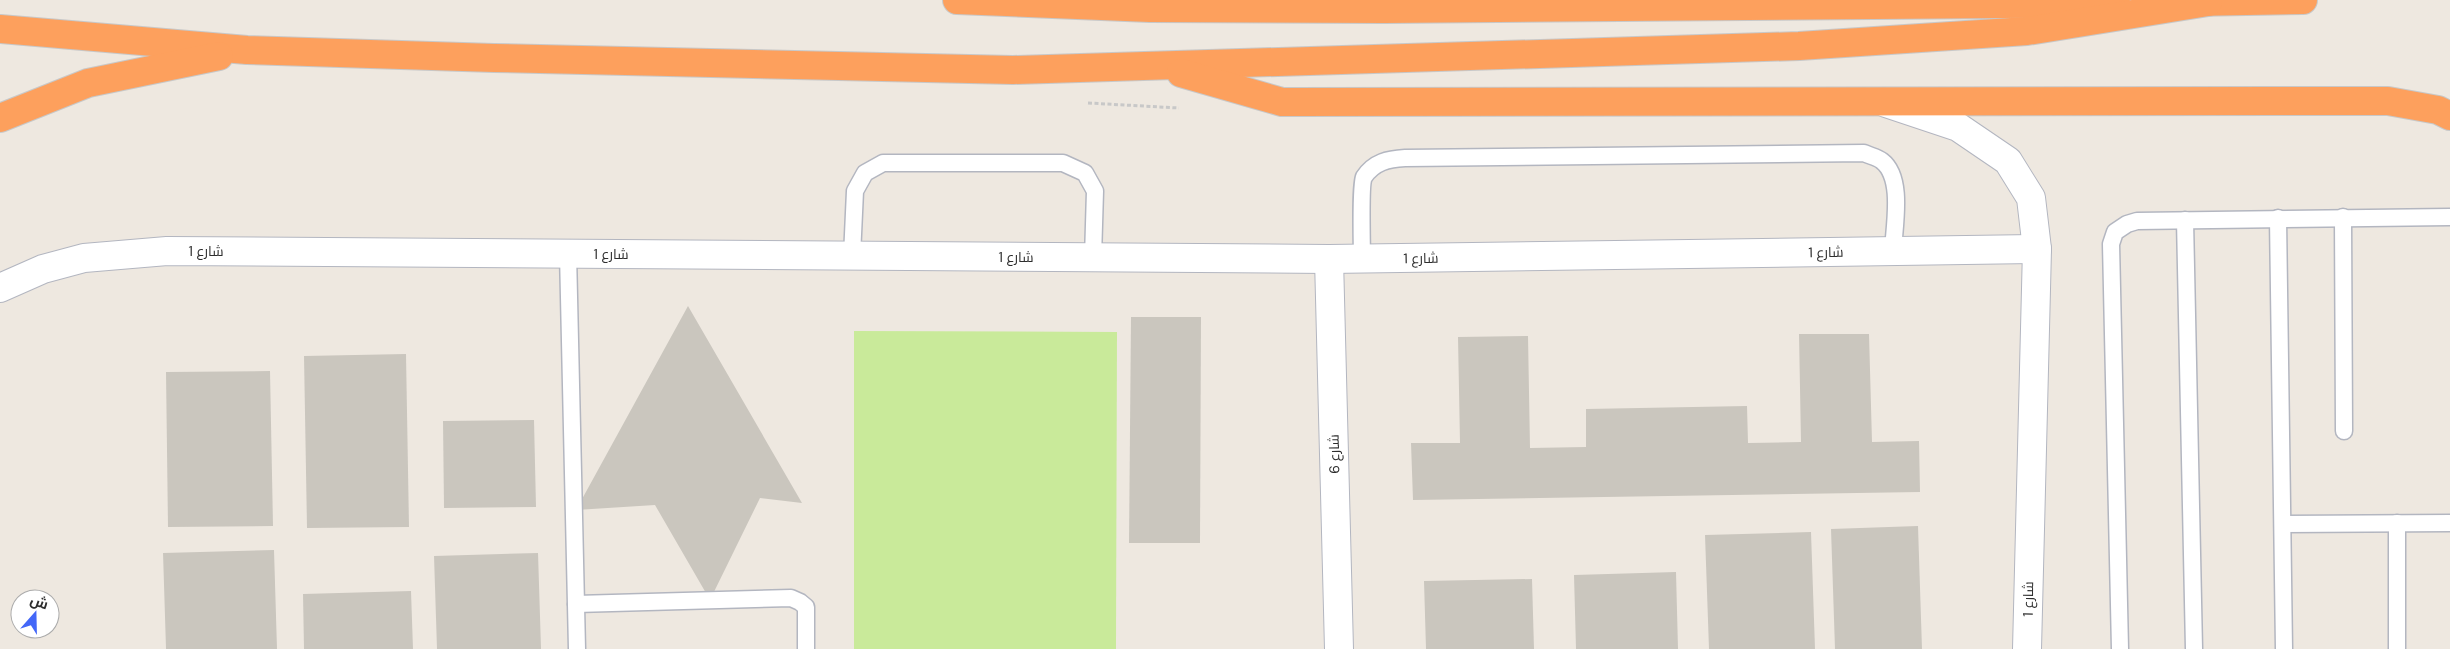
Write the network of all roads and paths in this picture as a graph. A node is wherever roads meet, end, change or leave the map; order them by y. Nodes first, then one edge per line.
1 (958, 0) edge
2 (2304, 0) edge
3 (2208, 2) junction
4 (0, 29) edge
5 (247, 50) junction
6 (1156, 66) junction
7 (1881, 102) junction
8 (2450, 116) edge
9 (0, 118) edge
10 (2343, 217) junction
11 (2450, 217) edge
12 (2278, 218) junction
13 (2185, 220) junction
14 (2037, 249) junction
15 (1893, 251) junction
16 (568, 254) junction
17 (852, 256) junction
18 (1093, 258) junction
19 (1362, 259) junction
20 (1329, 260) junction
21 (0, 288) edge
22 (2344, 431) dead end
23 (2450, 522) edge
24 (2397, 523) junction
25 (2283, 524) junction
26 (576, 604) junction
27 (576, 649) edge
28 (806, 649) edge
29 (1339, 649) edge
30 (2027, 649) edge
31 (2120, 649) edge
32 (2194, 649) edge
33 (2284, 649) edge
34 (2397, 649) edge

1 - 3 highway
2 - 3 highway
3 - 6 highway
4 - 5 highway
5 - 6 highway
5 - 9 highway
6 - 7 highway
7 - 8 highway
7 - 14 street, شارع 1
10 - 11 lane
10 - 12 lane
10 - 22 lane
12 - 13 lane
12 - 25 lane
13 - 31 lane
13 - 32 lane
14 - 15 street, شارع 1
14 - 30 street, شارع 1
15 - 19 street, شارع 1
15 - 19 lane
16 - 17 street, شارع 1
16 - 21 street, شارع 1
16 - 26 lane
17 - 18 street, شارع 1
17 - 18 lane
18 - 20 street, شارع 1
19 - 20 street, شارع 1
20 - 29 street, شارع 6
23 - 24 lane
24 - 25 lane
24 - 34 lane
25 - 33 lane
26 - 27 lane
26 - 28 lane

